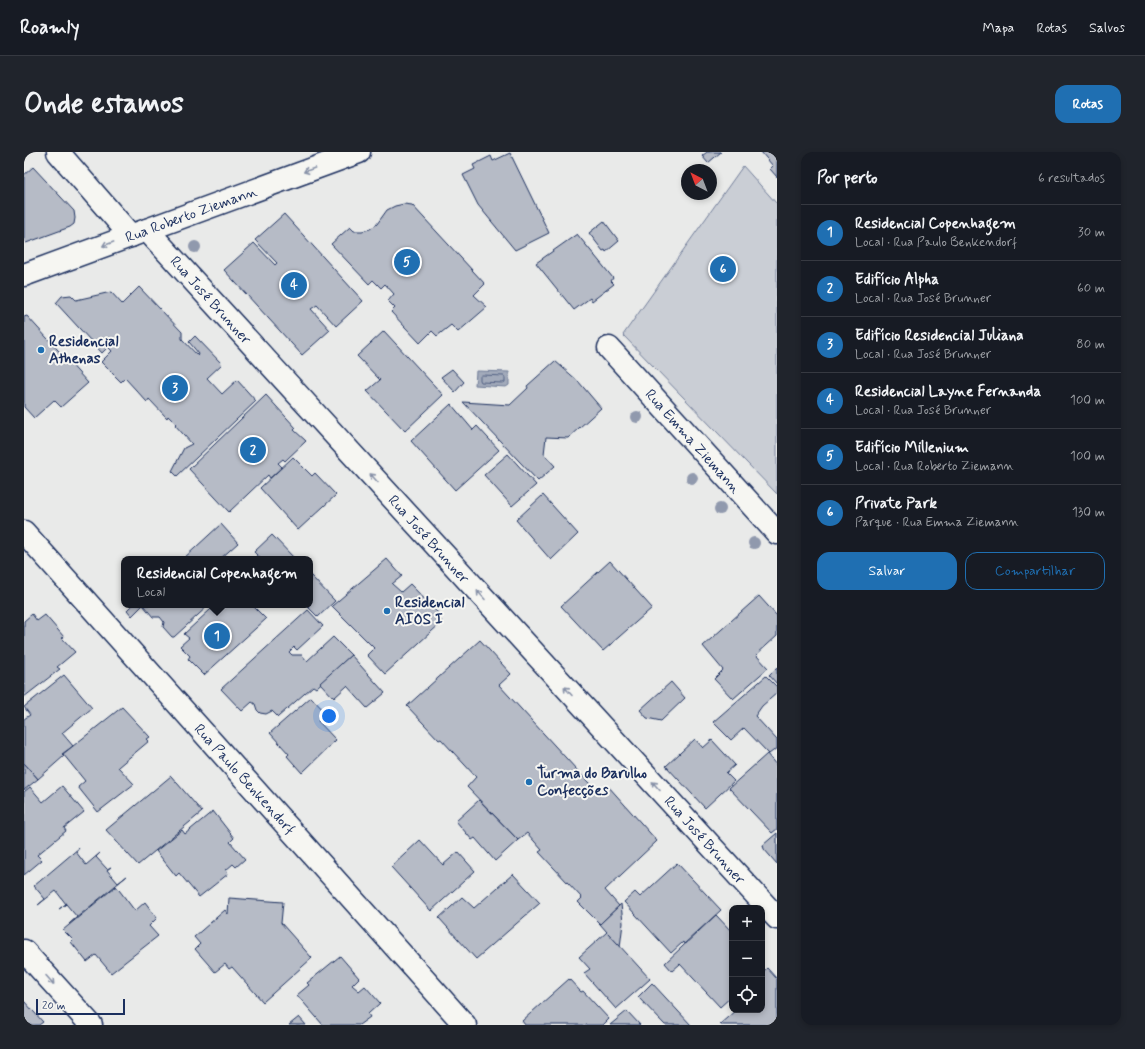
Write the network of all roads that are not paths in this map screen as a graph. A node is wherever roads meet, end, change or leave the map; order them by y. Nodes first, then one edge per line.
1 (58, 152) edge
2 (359, 152) edge
3 (139, 233) junction
4 (24, 275) edge
5 (609, 348) dead end
6 (24, 532) edge
7 (777, 533) edge
8 (777, 918) edge
9 (24, 951) edge
10 (91, 1025) edge
11 (465, 1025) edge

1 - 3 street, Rua José Brunner
2 -> 3 street, Rua Roberto Ziemann
3 -> 4 street, Rua Roberto Ziemann
8 -> 3 street, Rua José Brunner
5 - 7 street, Rua Emma Ziemann
6 - 11 street, Rua Paulo Benkendorf
9 -> 10 street

